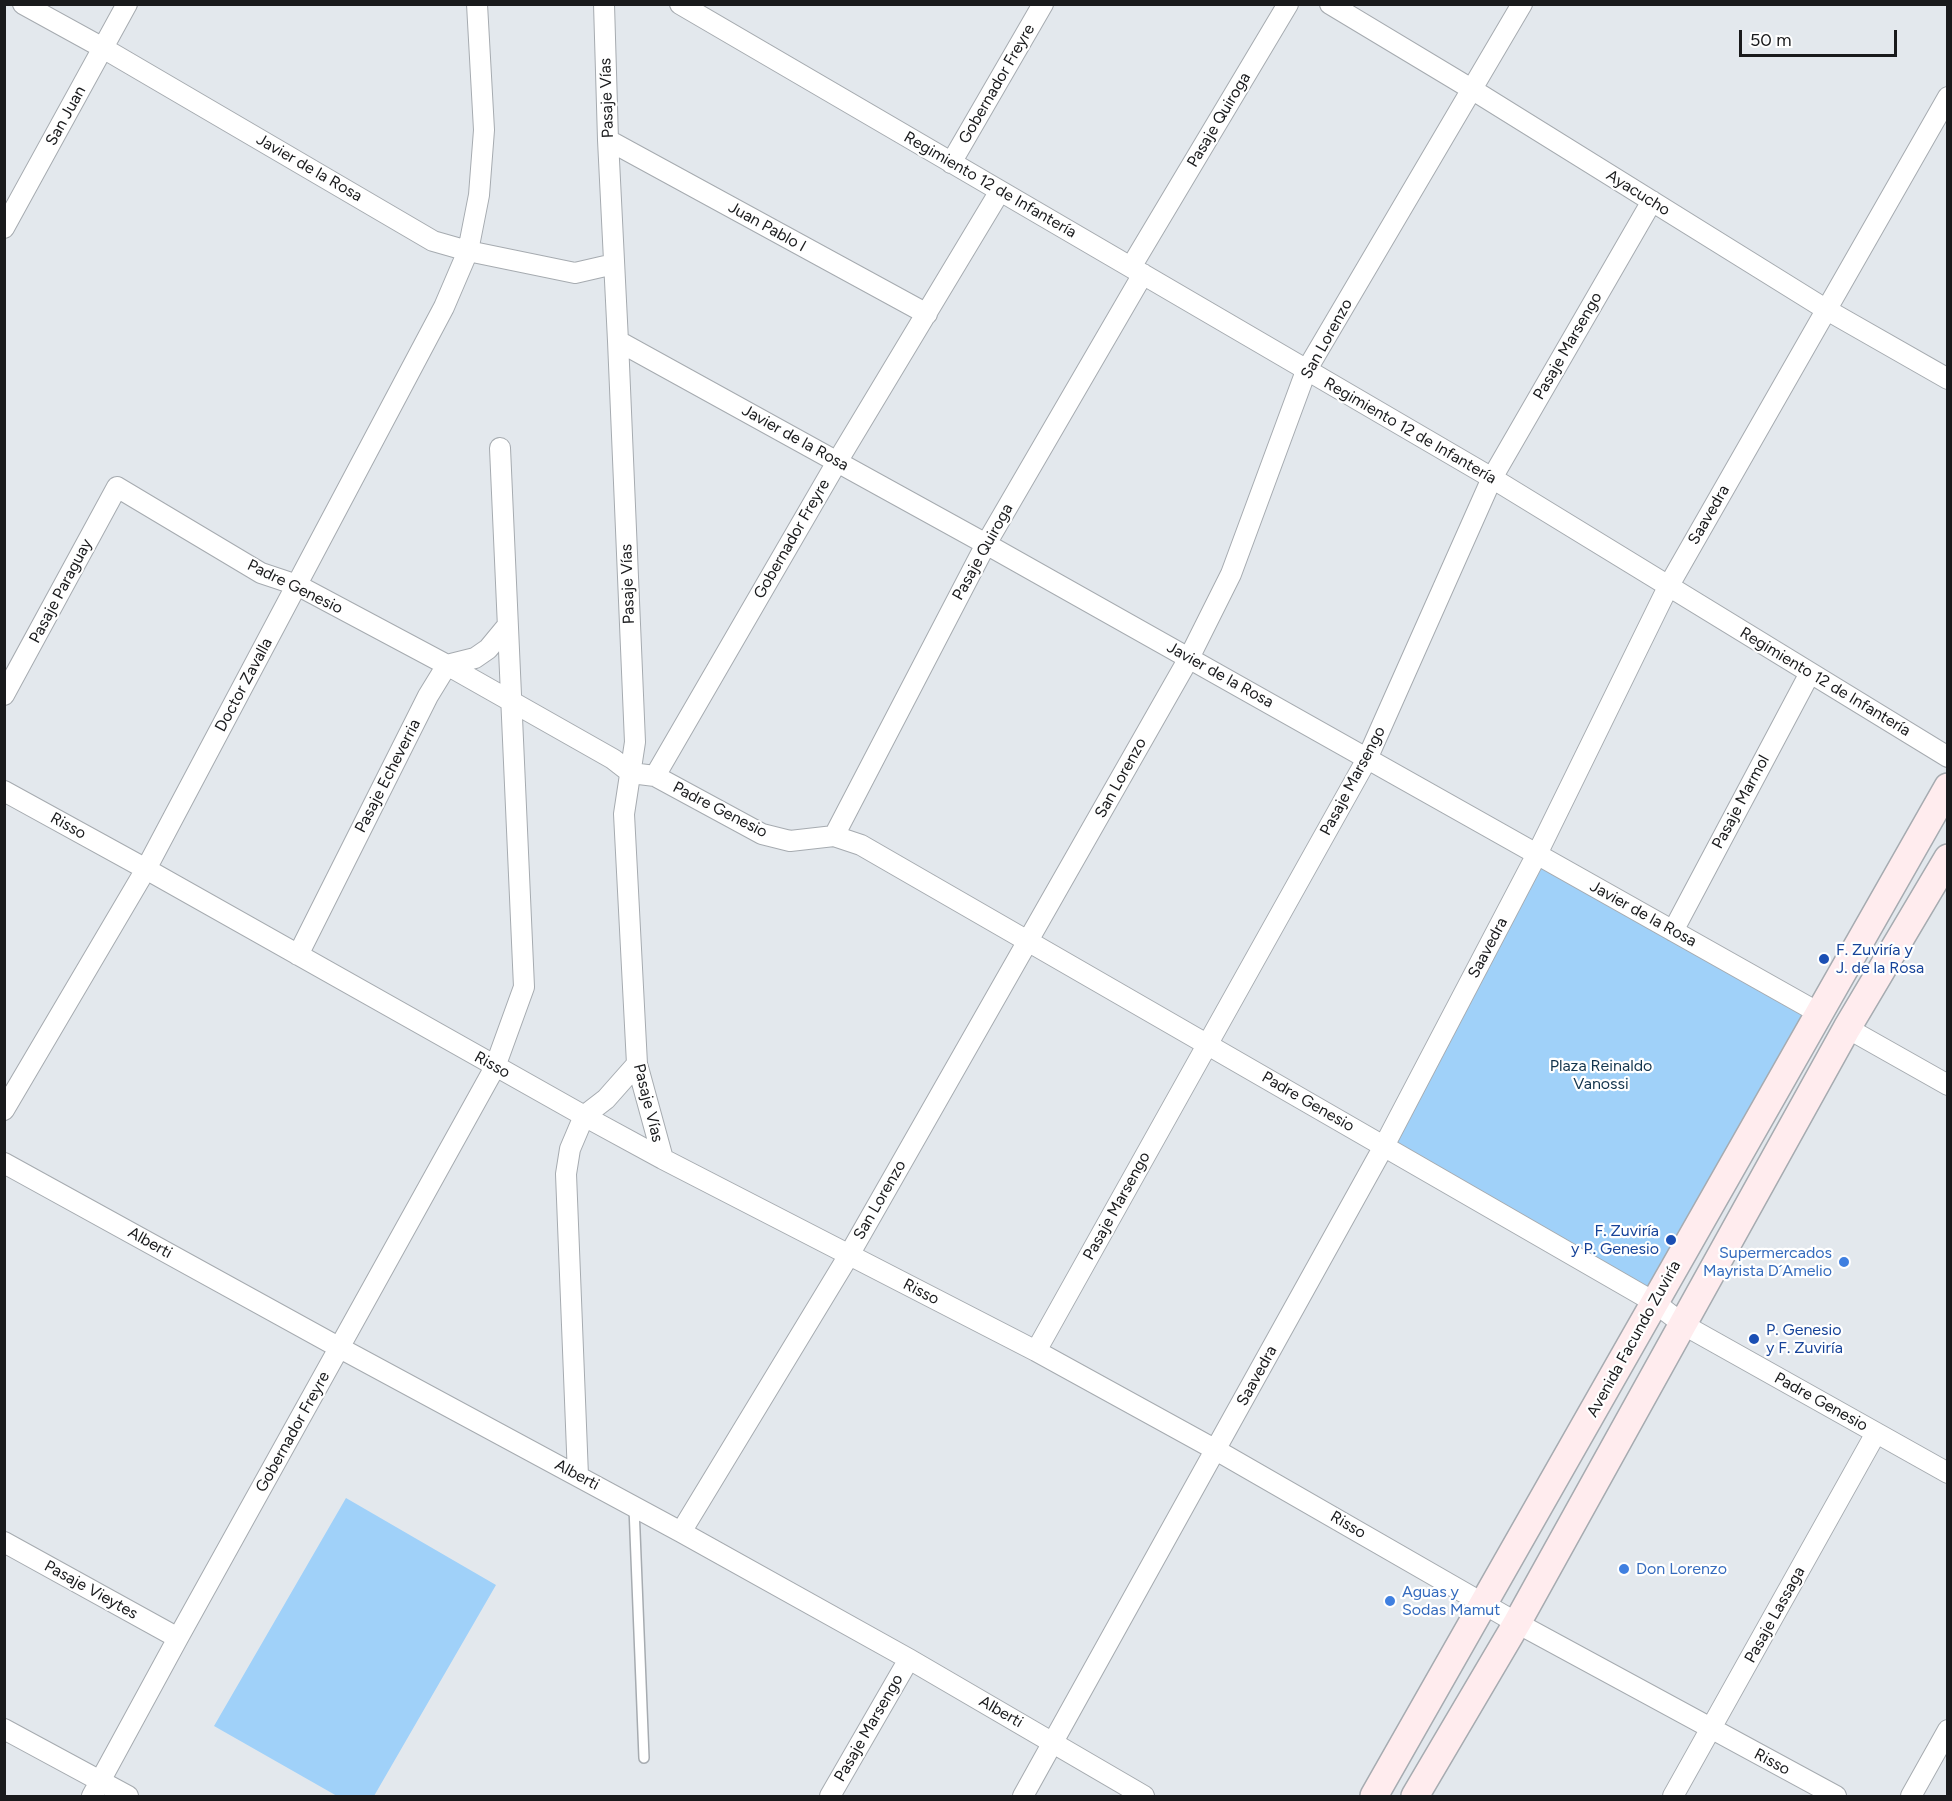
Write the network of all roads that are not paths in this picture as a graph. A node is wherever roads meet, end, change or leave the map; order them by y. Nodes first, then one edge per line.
1 (23, 4) edge
2 (128, 4) edge
3 (477, 4) edge
4 (604, 4) edge
5 (680, 4) edge
6 (1043, 4) edge
7 (1288, 4) edge
8 (1330, 4) edge
9 (1522, 4) edge
10 (104, 48) junction
11 (1473, 90) junction
12 (1947, 97) edge
13 (608, 140) junction
14 (951, 163) junction
15 (1000, 190) junction
16 (1652, 201) junction
17 (4, 228) edge
18 (468, 251) junction
19 (614, 264) junction
20 (1137, 271) junction
21 (1827, 310) junction
22 (927, 314) junction
23 (618, 341) junction
24 (1306, 371) junction
25 (1947, 379) edge
26 (500, 448) dead end
27 (837, 462) junction
28 (1492, 478) junction
29 (117, 487) joint
30 (986, 544) junction
31 (297, 585) junction
32 (1668, 587) junction
33 (507, 626) junction
34 (1189, 658) junction
35 (447, 665) junction
36 (1810, 673) junction
37 (4, 695) edge
38 (510, 701) junction
39 (1947, 757) edge
40 (1367, 759) junction
41 (631, 773) junction
42 (655, 776) junction
43 (1947, 787) edge
44 (4, 791) edge
45 (834, 836) junction
46 (1537, 854) junction
47 (1947, 858) edge
48 (146, 869) junction
49 (1673, 931) junction
50 (1029, 941) junction
51 (298, 955) junction
52 (1819, 1013) junction
53 (1847, 1028) junction
54 (1208, 1043) junction
55 (637, 1064) junction
56 (495, 1067) junction
57 (1947, 1085) edge
58 (4, 1110) edge
59 (584, 1116) junction
60 (1384, 1146) junction
61 (663, 1159) junction
62 (4, 1162) edge
63 (849, 1255) junction
64 (1654, 1302) junction
65 (1684, 1325) junction
66 (340, 1348) junction
67 (1036, 1351) junction
68 (1876, 1433) junction
69 (1216, 1450) junction
70 (1947, 1473) edge
71 (578, 1476) junction
72 (634, 1507) junction
73 (681, 1532) junction
74 (4, 1542) edge
75 (1485, 1603) junction
76 (1517, 1623) junction
77 (178, 1638) junction
78 (909, 1659) junction
79 (4, 1729) edge
80 (1712, 1730) junction
81 (1947, 1730) edge
82 (1054, 1743) junction
83 (644, 1758) dead end
84 (97, 1789) edge
85 (128, 1797) edge
86 (830, 1797) edge
87 (1023, 1797) edge
88 (1144, 1797) edge
89 (1374, 1797) edge
90 (1415, 1797) edge
91 (1673, 1797) edge
92 (1836, 1797) edge
93 (1911, 1797) edge

1 - 10 street, Javier de la Rosa
2 - 10 street, San Juan
3 - 18 street
4 - 13 street, Pasaje Vías
5 - 14 street, Regimiento 12 de Infantería
6 - 14 street, Gobernador Freyre
7 - 20 street, Pasaje Quiroga
8 - 11 street, Ayacucho
9 - 11 street, San Lorenzo
10 - 17 street, San Juan
10 - 18 street, Javier de la Rosa
11 - 16 street, Ayacucho
11 - 24 street, San Lorenzo
12 - 21 street, Saavedra
13 - 19 street, Pasaje Vías
13 - 22 street, Juan Pablo I
14 - 15 street, Regimiento 12 de Infantería
15 - 20 street, Regimiento 12 de Infantería
15 - 22 street, Gobernador Freyre
16 - 21 street, Ayacucho
16 - 28 street, Pasaje Marsengo
18 - 19 street, Javier de la Rosa
18 - 31 street, Doctor Zavalla
19 - 23 street, Pasaje Vías
20 - 24 street, Regimiento 12 de Infantería
20 - 30 street, Pasaje Quiroga
21 - 25 street, Ayacucho
21 - 32 street, Saavedra
22 - 27 street, Gobernador Freyre
23 - 27 street, Javier de la Rosa
23 - 41 street, Pasaje Vías
24 - 28 street, Regimiento 12 de Infantería
24 - 34 street, San Lorenzo
26 - 33 street
27 - 30 street, Javier de la Rosa
27 - 42 street, Gobernador Freyre
28 - 32 street, Regimiento 12 de Infantería
28 - 40 street, Pasaje Marsengo
29 - 31 street, Padre Genesio
29 - 37 street, Pasaje Paraguay
30 - 34 street, Javier de la Rosa
30 - 45 street, Pasaje Quiroga
31 - 35 street, Padre Genesio
31 - 48 street, Doctor Zavalla
32 - 36 street, Regimiento 12 de Infantería
32 - 46 street, Saavedra
33 - 35 street
33 - 38 street
34 - 40 street, Javier de la Rosa
34 - 50 street, San Lorenzo
35 - 38 street, Padre Genesio
35 - 51 street, Pasaje Echeverria
36 - 39 street, Regimiento 12 de Infantería
36 - 49 street, Pasaje Marmol
38 - 41 street, Padre Genesio
38 - 56 street
40 - 46 street, Javier de la Rosa
40 - 54 street, Pasaje Marsengo
41 - 42 street
41 - 55 street, Pasaje Vías
42 - 45 street, Padre Genesio
43 - 52 main road, Avenida Facundo Zuviría
44 - 48 street, Risso
45 - 50 street, Padre Genesio
46 - 49 street, Javier de la Rosa
46 - 60 street, Saavedra
47 - 53 main road
48 - 51 street, Risso
48 - 58 street, Doctor Zavalla
49 - 52 street, Javier de la Rosa
50 - 54 street, Padre Genesio
50 - 63 street, San Lorenzo
51 - 56 street, Risso
52 - 64 main road, Avenida Facundo Zuviría
53 - 57 street
53 - 65 main road
54 - 60 street, Padre Genesio
54 - 67 street, Pasaje Marsengo
55 - 59 street
55 - 61 street, Pasaje Vías
56 - 59 street, Risso
56 - 66 street, Gobernador Freyre
59 - 61 street, Risso
59 - 71 street
60 - 64 street, Padre Genesio
60 - 69 street, Saavedra
61 - 63 street, Risso
62 - 66 street, Alberti
63 - 67 street, Risso
63 - 73 street, San Lorenzo
64 - 65 street, Padre Genesio
64 - 75 main road, Avenida Facundo Zuviría
65 - 68 street, Padre Genesio
65 - 76 main road
66 - 71 street, Alberti
66 - 77 street, Gobernador Freyre
67 - 69 street, Risso
68 - 70 street, Padre Genesio
68 - 80 street, Pasaje Lassaga
69 - 75 street, Risso
69 - 82 street, Saavedra
71 - 72 street, Alberti
72 - 73 street, Alberti
72 - 83 lane
73 - 78 street, Alberti
74 - 77 street, Pasaje Vieytes
75 - 76 street, Risso
75 - 89 main road, Avenida Facundo Zuviría
76 - 80 street, Risso
76 - 90 main road
77 - 84 street, Gobernador Freyre
78 - 82 street, Alberti
78 - 86 street, Pasaje Marsengo
79 - 84 street
80 - 91 street, Pasaje Lassaga
80 - 92 street, Risso
81 - 93 street
82 - 87 street, Saavedra
82 - 88 street, Alberti
84 - 85 street

